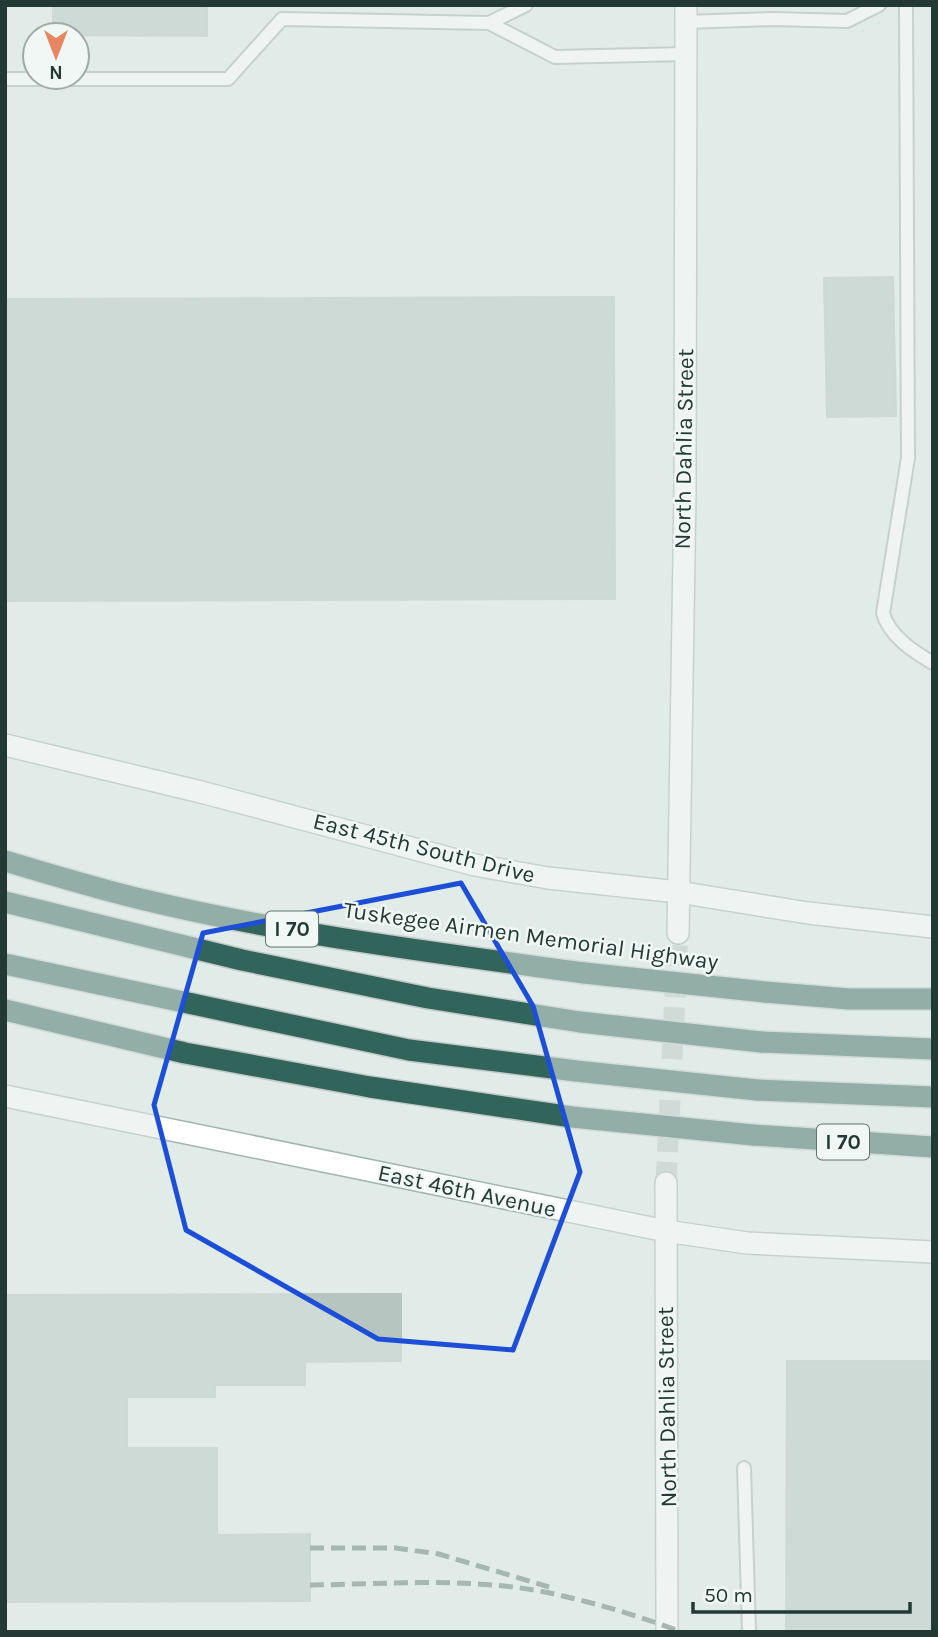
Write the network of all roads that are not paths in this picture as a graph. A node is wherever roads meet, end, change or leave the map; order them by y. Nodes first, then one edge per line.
1 (526, 5) edge
2 (878, 5) edge
3 (906, 5) edge
4 (686, 14) edge
5 (489, 23) junction
6 (686, 54) junction
7 (5, 79) edge
8 (933, 663) edge
9 (5, 746) edge
10 (5, 861) edge
11 (678, 892) junction
12 (5, 902) edge
13 (933, 928) edge
14 (678, 933) tunnel mouth
15 (5, 964) edge
16 (933, 999) edge
17 (5, 1010) edge
18 (933, 1049) edge
19 (5, 1096) edge
20 (933, 1097) edge
21 (933, 1147) edge
22 (667, 1183) tunnel mouth
23 (666, 1231) junction
24 (933, 1252) edge
25 (744, 1468) dead end
26 (749, 1630) dead end
27 (667, 1632) edge

1 - 5 lane
2 - 4 lane
3 - 8 lane
4 - 6 main road, North Dahlia Street
5 - 6 lane
5 - 7 lane
6 - 11 main road, North Dahlia Street
9 - 11 main road, East 45th South Drive
10 - 16 highway, Tuskegee Airmen Memorial Highway / I 70, bridge
11 - 13 main road, East 45th South Drive
11 - 14 main road, North Dahlia Street
12 - 18 highway, bridge
15 - 20 highway, bridge
17 - 21 highway, I 70, bridge
19 - 23 main road, East 46th Avenue
22 - 23 main road, North Dahlia Street
23 - 24 main road, East 46th Avenue
23 - 27 main road, North Dahlia Street
25 - 26 lane

